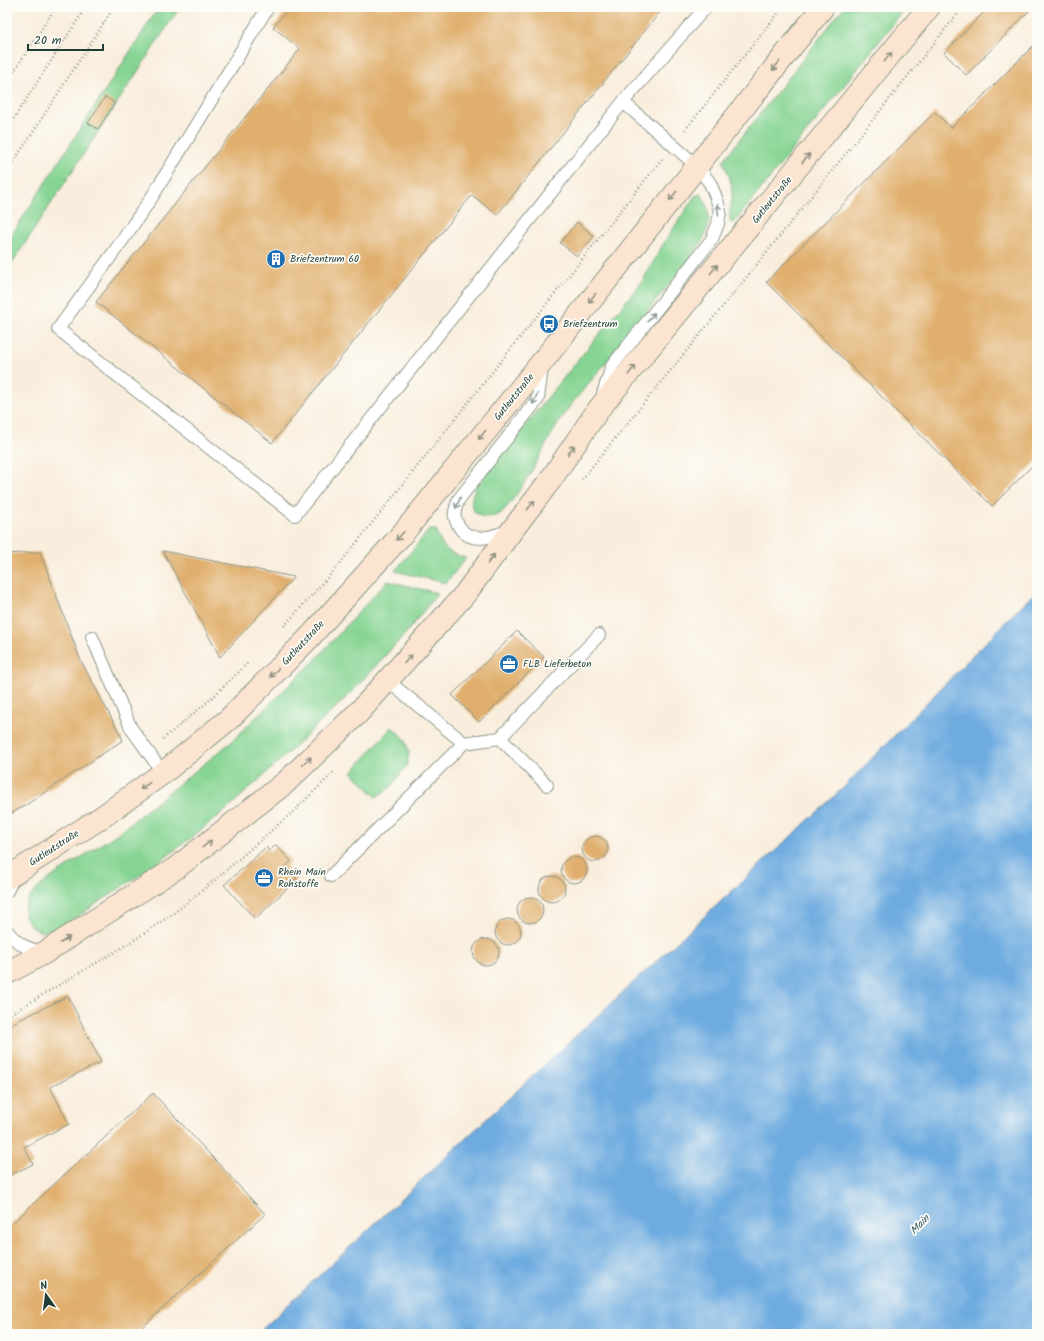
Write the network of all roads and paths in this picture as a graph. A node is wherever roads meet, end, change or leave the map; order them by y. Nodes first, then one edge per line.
1 (56, 7) edge
2 (86, 7) edge
3 (114, 7) edge
4 (268, 7) edge
5 (706, 7) edge
6 (783, 7) edge
7 (823, 7) edge
8 (929, 7) edge
9 (7, 82) edge
10 (623, 102) junction
11 (7, 129) edge
12 (673, 145) junction
13 (697, 166) junction
14 (7, 172) edge
15 (542, 362) junction
16 (598, 410) junction
17 (513, 528) junction
18 (279, 632) dead end
19 (599, 635) dead end
20 (92, 637) dead end
21 (253, 658) dead end
22 (388, 681) junction
23 (500, 738) junction
24 (464, 743) junction
25 (148, 752) junction
26 (163, 773) junction
27 (547, 785) dead end
28 (331, 876) dead end
29 (10, 881) edge
30 (7, 931) edge
31 (44, 953) junction
32 (7, 973) edge

1 - 9 path
2 - 11 path
3 - 14 path
4 - 10 lane
5 - 10 lane
6 - 12 path
7 -> 13 main road, Gutleutstraße
16 -> 8 main road, Gutleutstraße
10 - 12 lane
12 - 13 lane
12 - 18 path
13 -> 15 main road, Gutleutstraße
16 -> 13 lane, Gutleutstraße
15 -> 17 lane, Gutleutstraße
15 -> 26 main road, Gutleutstraße
17 -> 16 main road, Gutleutstraße
22 -> 17 main road, Gutleutstraße
19 - 23 lane
20 - 25 lane
21 - 25 path
22 - 24 lane
31 -> 22 main road, Gutleutstraße
23 - 24 lane
23 - 27 lane
24 - 28 lane
25 - 26 lane
26 -> 29 main road, Gutleutstraße
30 - 31 lane
31 - 32 main road, Gutleutstraße

